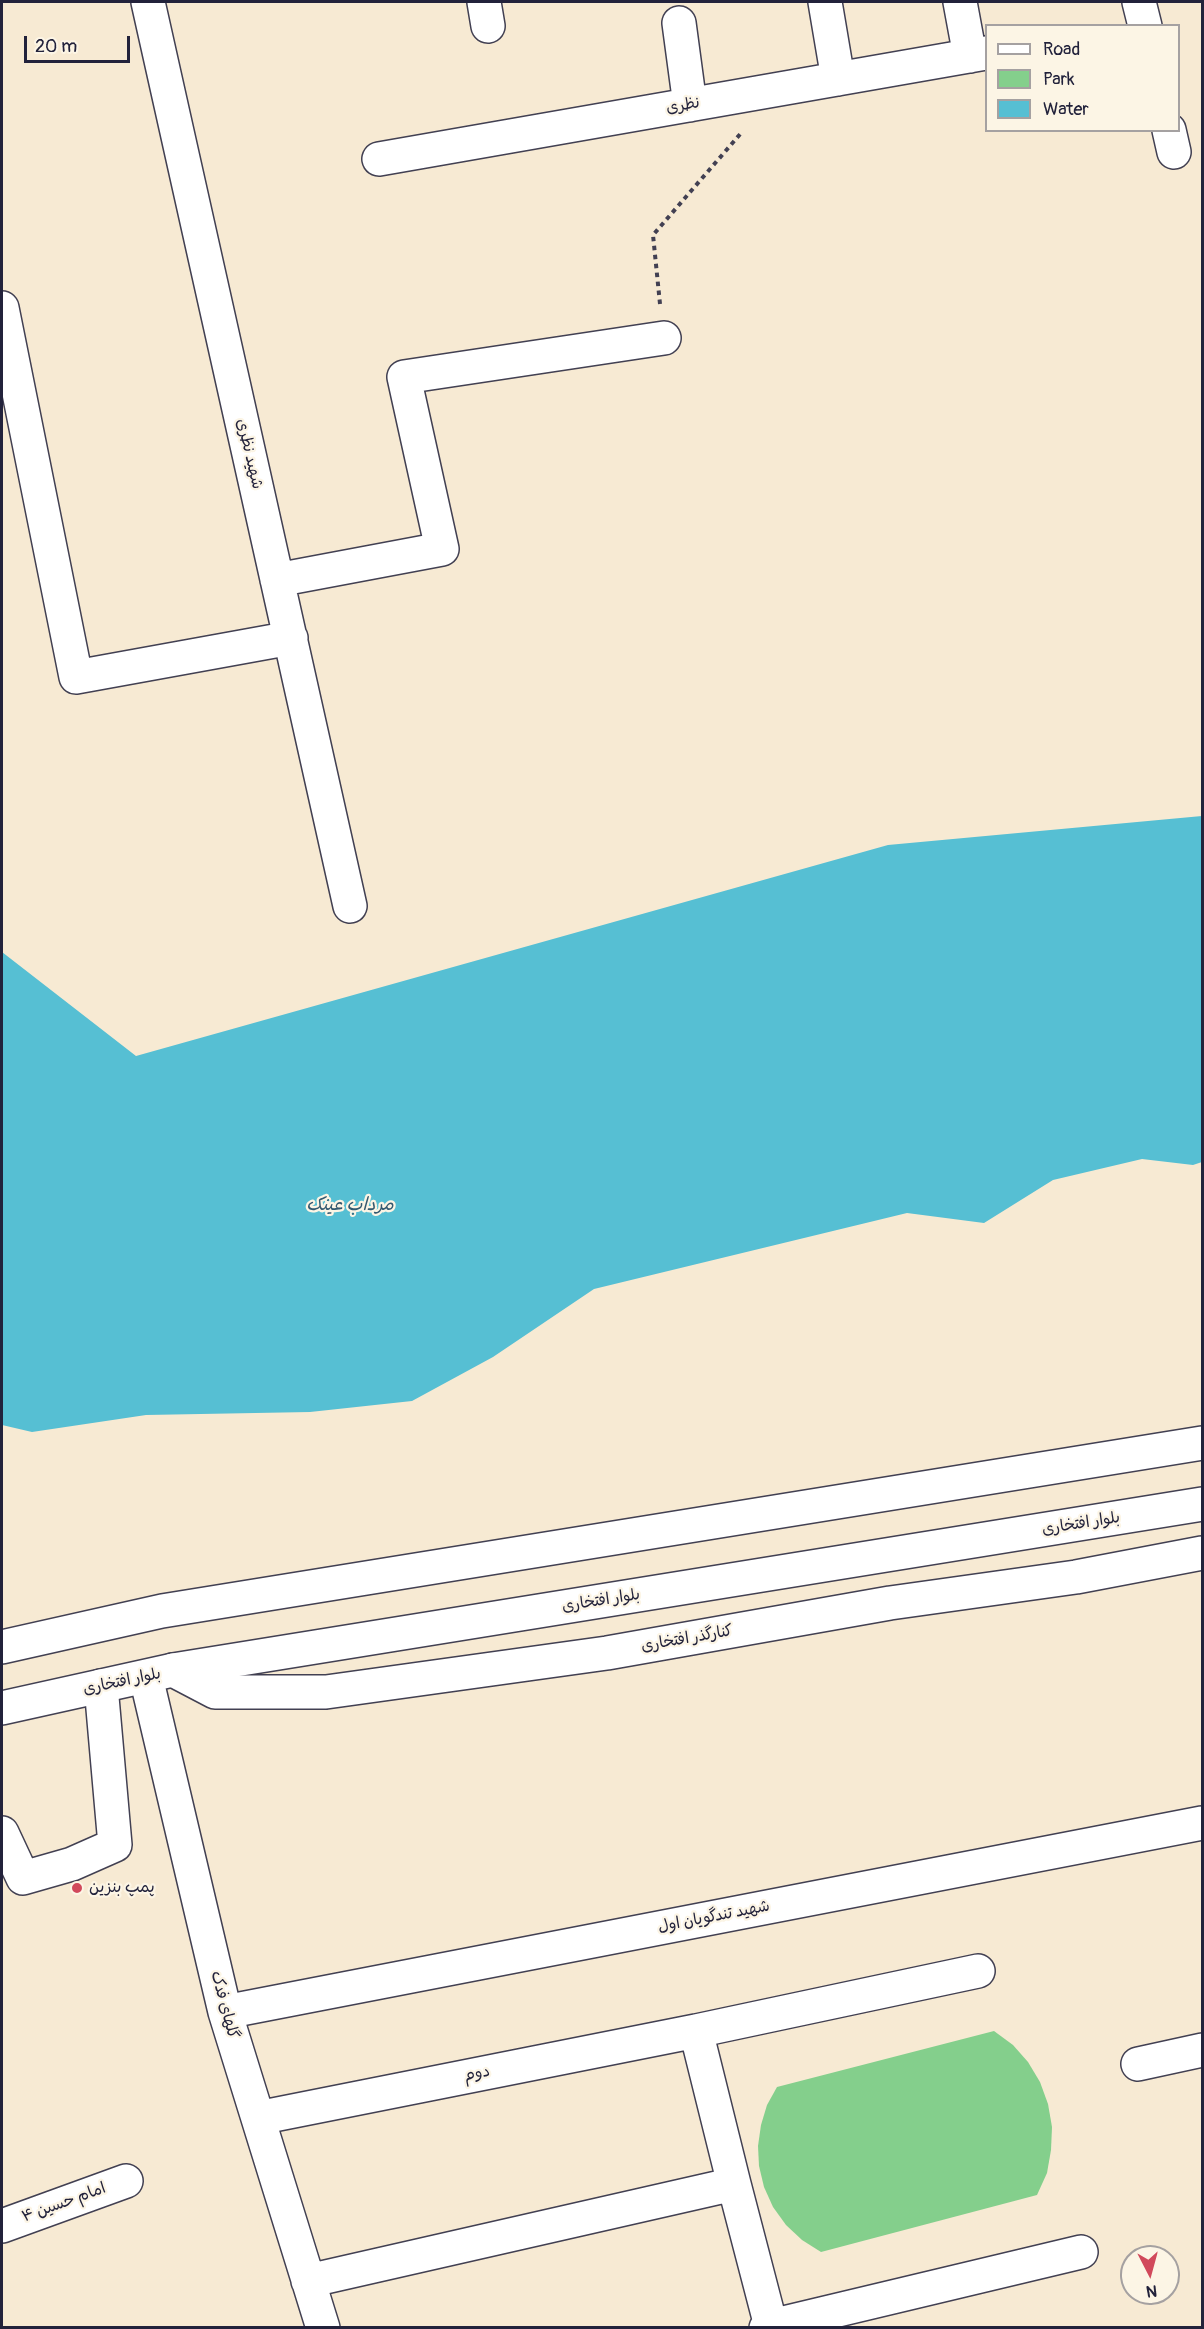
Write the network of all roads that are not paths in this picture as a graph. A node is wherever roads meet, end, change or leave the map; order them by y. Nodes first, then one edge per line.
1 (148, 2) edge
2 (825, 2) edge
3 (960, 2) edge
4 (1139, 2) edge
5 (679, 23) dead end
6 (1144, 24) edge
7 (978, 55) edge
8 (838, 79) junction
9 (690, 105) junction
10 (379, 159) dead end
11 (2, 308) edge
12 (664, 338) road end
13 (277, 580) junction
14 (291, 638) junction
15 (350, 906) dead end
16 (1203, 1443) edge
17 (1203, 1504) edge
18 (1203, 1553) edge
19 (2, 1647) edge
20 (159, 1673) junction
21 (101, 1686) junction
22 (2, 1708) edge
23 (1203, 1823) edge
24 (2, 1833) edge
25 (978, 1971) dead end
26 (225, 2012) junction
27 (696, 2031) junction
28 (1203, 2050) edge
29 (1138, 2064) dead end
30 (258, 2118) junction
31 (126, 2181) dead end
32 (734, 2184) junction
33 (2, 2226) edge
34 (1081, 2252) dead end
35 (308, 2281) junction
36 (768, 2327) edge
37 (323, 2328) edge

1 - 13 main road, شهید نظری
2 - 8 main road
3 - 7 main road
4 - 6 main road
5 - 9 main road
7 - 8 main road, نظری
8 - 9 main road, نظری
9 - 10 main road, نظری
11 - 14 main road
12 - 13 main road
13 - 14 main road, شهید نظری
14 - 15 main road, شهید نظری
16 - 19 main road
17 - 20 main road, بلوار افتخاری
18 - 20 main road, کنارگذر افتخاری
20 - 21 main road, بلوار افتخاری
20 - 26 main road, گلهای فدک
21 - 22 main road, بلوار افتخاری
21 - 24 main road
23 - 26 main road, شهید تندگویان اول
25 - 27 main road, دوم
26 - 30 main road, گلهای فدک
27 - 30 main road, دوم
27 - 32 main road
28 - 29 main road
30 - 35 main road, گلهای فدک
31 - 33 main road, امام حسین ۴
32 - 35 main road
32 - 36 main road
34 - 36 main road
35 - 37 main road, گلهای فدک

